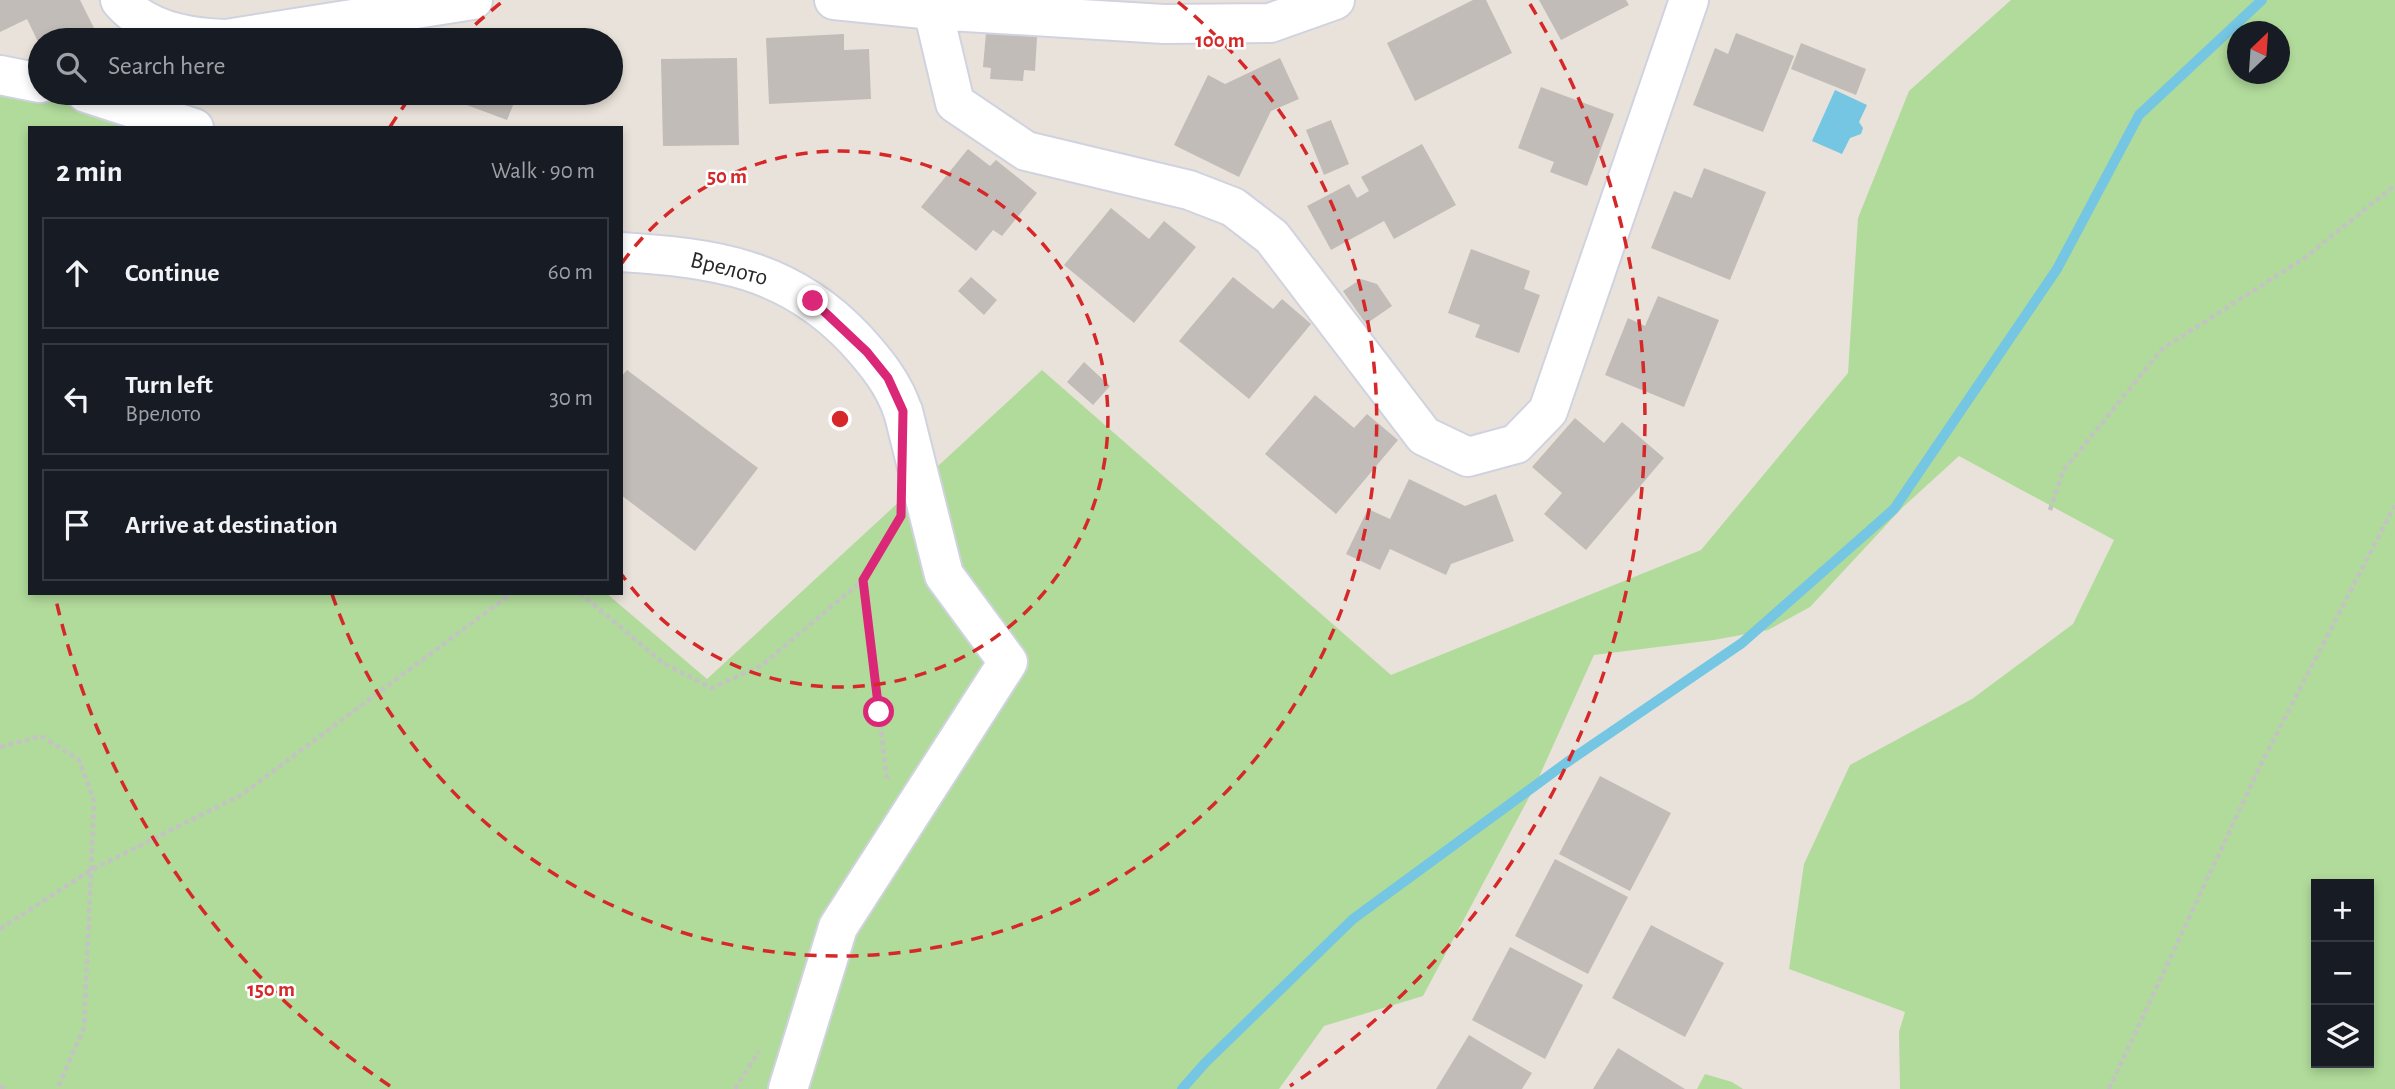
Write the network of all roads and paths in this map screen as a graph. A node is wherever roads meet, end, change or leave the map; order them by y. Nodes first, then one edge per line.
1 (121, 0) edge
2 (473, 0) edge
3 (834, 0) edge
4 (1335, 0) edge
5 (1689, 0) edge
6 (933, 10) junction
7 (164, 28) edge
8 (291, 28) edge
9 (0, 75) edge
10 (28, 81) edge
11 (123, 105) edge
12 (188, 126) edge
13 (2395, 185) edge
14 (623, 252) edge
15 (2395, 505) edge
16 (2050, 510) dead end
17 (901, 516) dead end
18 (863, 580) junction
19 (509, 595) edge
20 (582, 595) edge
21 (0, 747) edge
22 (888, 789) dead end
23 (91, 870) junction
24 (0, 929) edge
25 (0, 1086) edge
26 (5, 1089) edge
27 (57, 1089) edge
28 (788, 1089) edge
29 (2109, 1089) edge

1 - 7 street
2 - 8 street
3 - 6 street
4 - 6 street
5 - 6 street
9 - 10 street
11 - 12 street
13 - 16 path
14 - 28 street, Врелото
15 - 29 path
17 - 18 path
18 - 20 path
18 - 22 path
19 - 23 path
21 - 23 path
23 - 24 path
23 - 27 path
25 - 26 path

